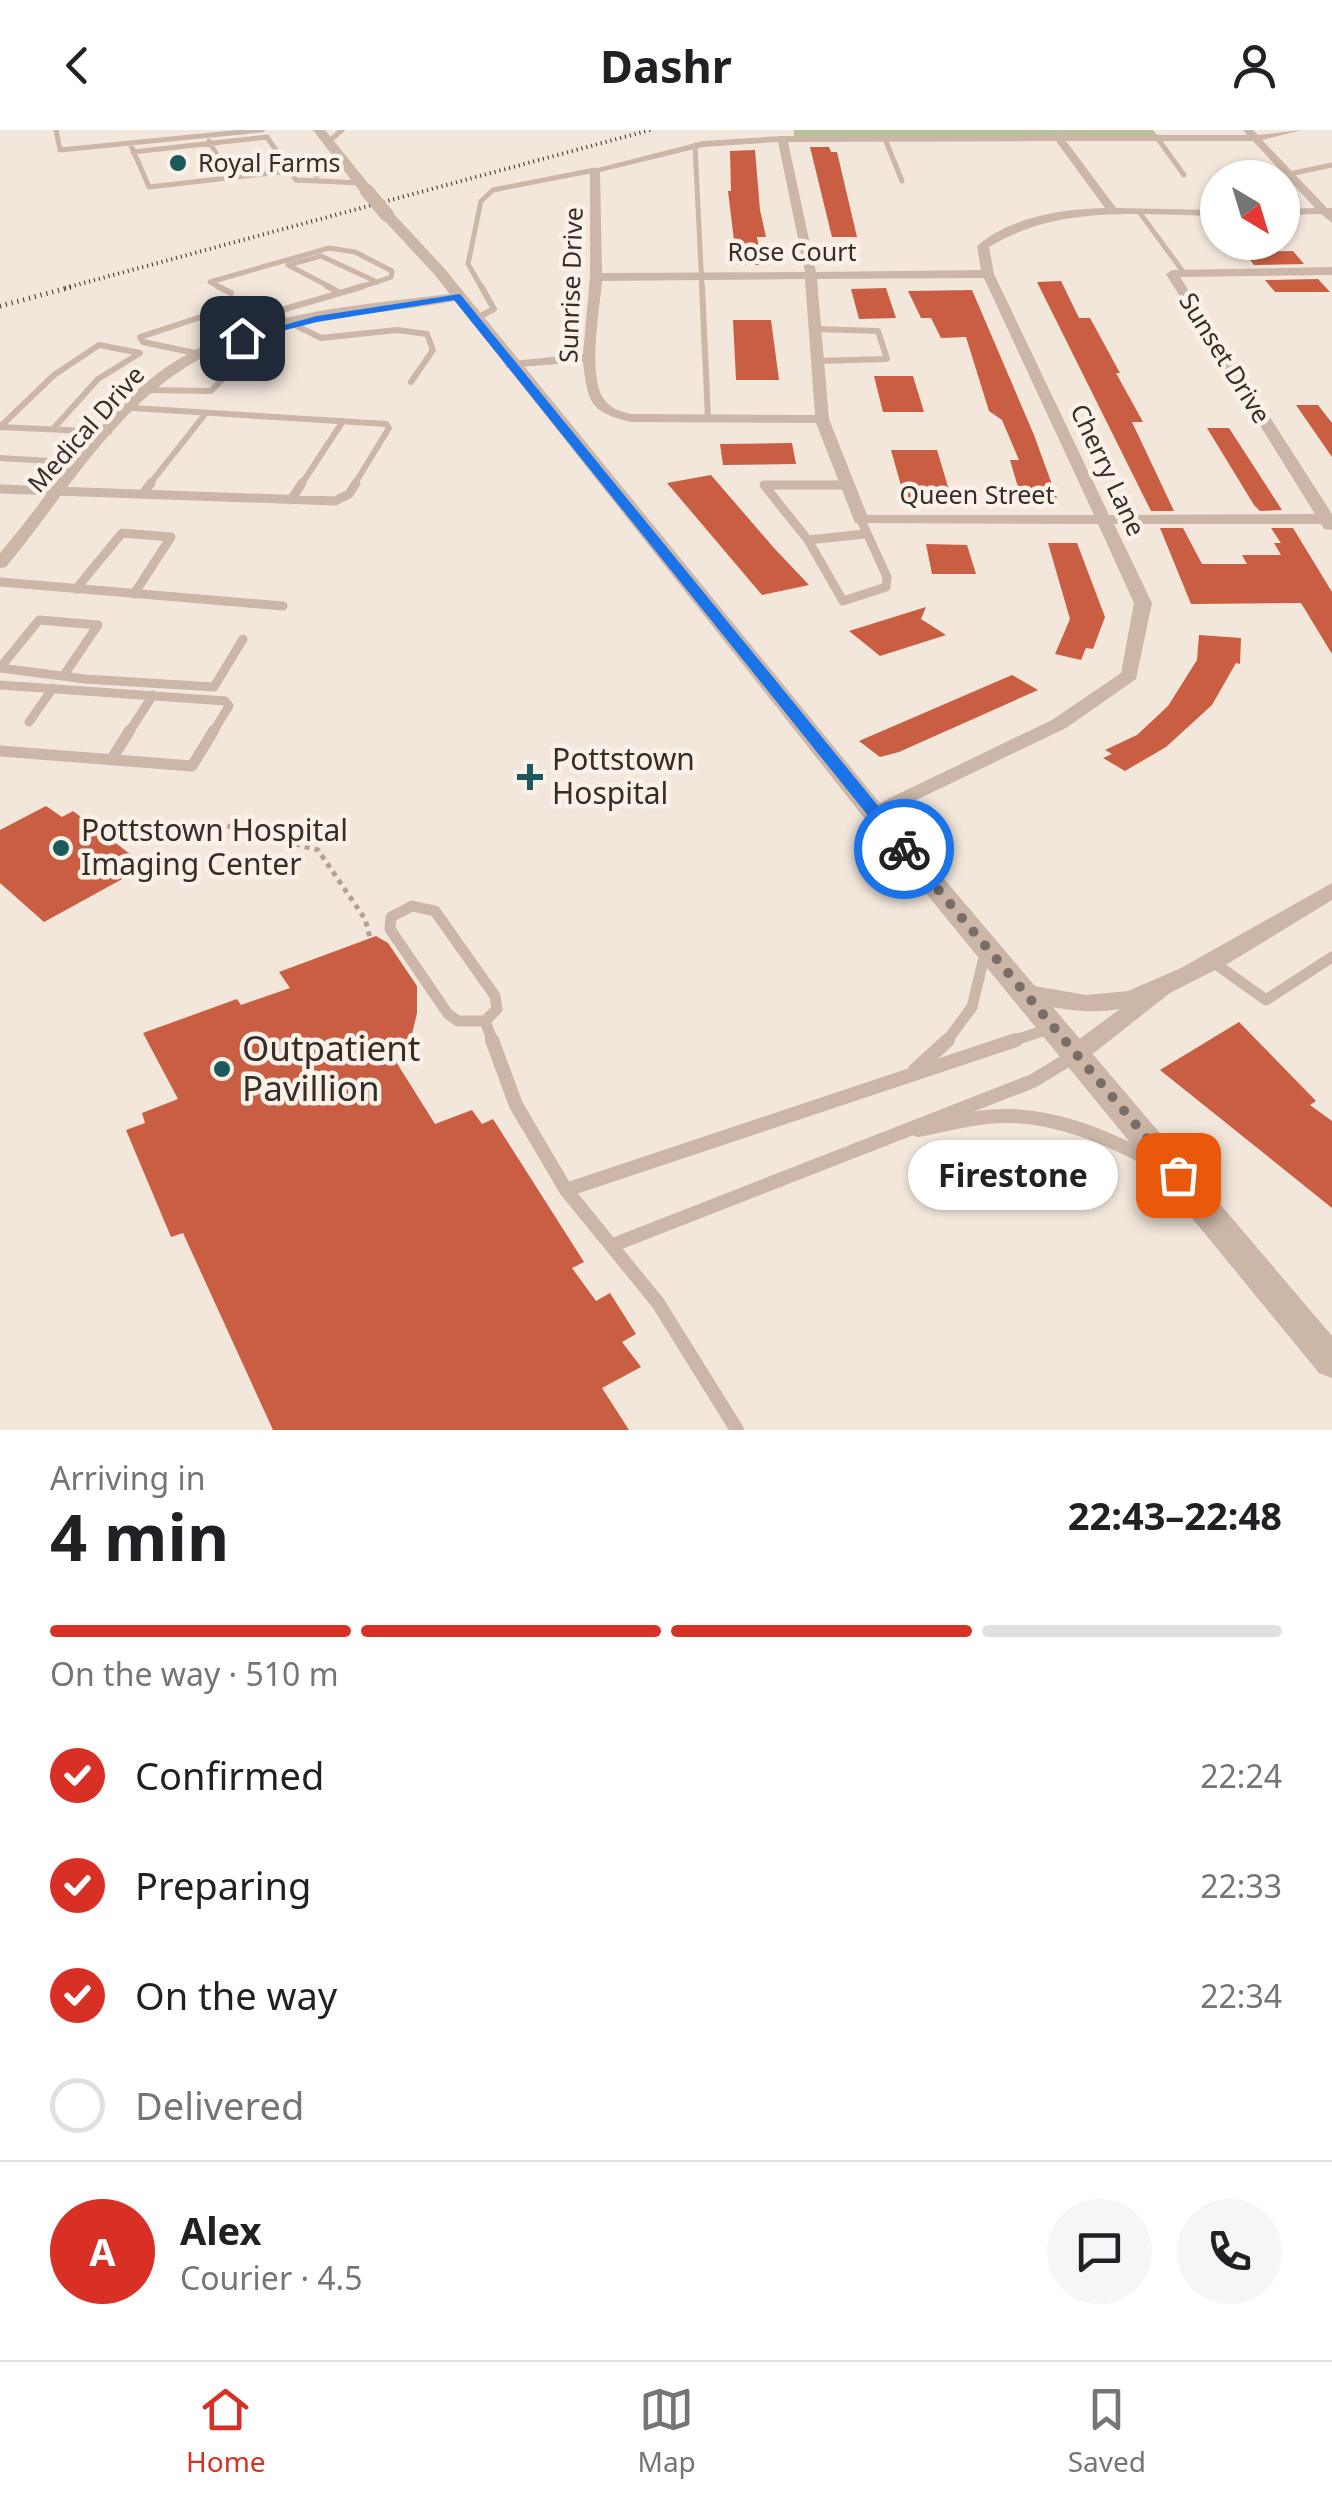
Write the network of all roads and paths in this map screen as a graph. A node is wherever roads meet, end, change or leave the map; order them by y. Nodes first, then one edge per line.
1 (56, 130) edge
2 (155, 130) edge
3 (262, 130) edge
4 (318, 130) edge
5 (342, 130) edge
6 (1297, 130) edge
7 (1252, 134) edge
8 (1056, 135) edge
9 (206, 136) junction
10 (782, 139) junction
11 (1158, 139) junction
12 (160, 140) junction
13 (885, 140) junction
14 (328, 142) junction
15 (130, 143) junction
16 (210, 143) junction
17 (699, 145) junction
18 (133, 152) junction
19 (338, 155) junction
20 (1276, 160) edge
21 (1332, 165) edge
22 (596, 170) junction
23 (290, 171) junction
24 (1300, 172) edge
25 (1184, 176) dead end
26 (230, 178) junction
27 (296, 180) junction
28 (902, 182) dead end
29 (1300, 185) edge
30 (364, 187) junction
31 (1200, 212) edge
32 (1114, 213) junction
33 (1140, 213) junction
34 (1300, 213) edge
35 (1329, 214) edge
36 (1332, 271) edge
37 (811, 274) junction
38 (988, 274) junction
39 (1184, 274) junction
40 (596, 276) junction
41 (701, 276) junction
42 (378, 282) junction
43 (341, 292) junction
44 (231, 294) dead end
45 (456, 296) junction
46 (242, 299) dead end
47 (271, 313) junction
48 (475, 319) junction
49 (292, 324) junction
50 (815, 329) junction
51 (249, 336) junction
52 (200, 354) junction
53 (589, 357) junction
54 (818, 361) junction
55 (512, 365) junction
56 (412, 382) dead end
57 (148, 390) junction
58 (132, 408) junction
59 (206, 413) junction
60 (708, 419) junction
61 (822, 420) junction
62 (343, 421) junction
63 (0, 427) edge
64 (53, 429) junction
65 (109, 432) junction
66 (0, 458) edge
67 (83, 463) junction
68 (848, 485) junction
69 (0, 489) edge
70 (61, 490) junction
71 (145, 491) junction
72 (291, 500) junction
73 (1106, 521) junction
74 (1330, 522) edge
75 (863, 527) junction
76 (808, 540) junction
77 (0, 563) edge
78 (0, 582) edge
79 (76, 589) junction
80 (134, 594) junction
81 (283, 606) dead end
82 (243, 639) dead end
83 (0, 668) edge
84 (64, 675) junction
85 (0, 685) edge
86 (54, 688) junction
87 (153, 696) junction
88 (29, 722) dead end
89 (7, 748) edge
90 (111, 760) junction
91 (874, 813) junction
92 (168, 832) dead end
93 (1332, 890) edge
94 (370, 938) dead end
95 (986, 947) junction
96 (1332, 957) edge
97 (1210, 960) junction
98 (1164, 987) junction
99 (1023, 992) junction
100 (485, 1021) junction
101 (1053, 1028) junction
102 (1076, 1054) junction
103 (908, 1075) junction
104 (898, 1134) junction
105 (1178, 1175) junction
106 (566, 1190) junction
107 (613, 1244) junction
108 (1332, 1362) edge
109 (737, 1430) edge

1 - 15 lane
2 - 12 lane
3 - 9 lane
4 - 14 street
5 - 14 lane
6 - 7 street, Sunrise Drive
7 - 11 street, Sunrise Drive
7 - 20 street
8 - 11 street, Sunrise Drive
8 - 13 street, Sunrise Drive
8 - 32 street
9 - 12 lane
9 - 16 lane
10 - 13 street, Sunrise Drive
10 - 17 street, Sunrise Drive
10 - 37 street
11 - 25 lane
12 - 15 lane
13 - 28 lane
14 - 19 street
15 - 18 lane
16 - 18 lane
16 - 23 lane
16 - 26 lane
17 - 22 street, Sunrise Drive
17 - 41 lane
18 - 26 lane
19 - 27 lane
19 - 30 street
21 - 24 lane
22 - 40 street, Sunrise Drive
22 - 48 lane
23 - 26 lane
23 - 27 lane
27 - 30 lane
29 - 35 street
30 - 45 street, bridge
31 - 33 street
32 - 33 street
32 - 38 street
33 - 39 lane
34 - 35 street
36 - 39 street, Sunset Drive
37 - 38 street, Rose Court
37 - 41 street, Rose Court
37 - 50 street
38 - 73 street, Cherry Lane
39 - 74 street, Sunset Drive
40 - 41 street, Rose Court
40 - 53 street, Sunrise Drive
41 - 60 lane
42 - 43 lane
42 - 43 lane
42 - 44 lane
43 - 47 lane
45 - 48 street
45 - 49 street, Medical Drive
46 - 47 lane
47 - 49 lane
48 - 55 street
49 - 51 street, Medical Drive
49 - 56 lane
50 - 54 street
50 - 54 lane
51 - 52 street, Medical Drive
51 - 52 lane
51 - 57 lane
52 - 57 street, Medical Drive
53 - 55 street
53 - 60 street, Sunrise Drive
54 - 61 street
55 - 91 street
57 - 58 street, Medical Drive
58 - 59 lane
58 - 65 street, Medical Drive
59 - 62 lane
59 - 71 lane
60 - 61 street, Sunrise Drive
61 - 68 street
62 - 72 lane
62 - 72 lane
63 - 64 lane
63 - 64 lane
64 - 65 lane
65 - 67 street, Medical Drive
66 - 67 lane
67 - 70 street, Medical Drive
68 - 75 street
68 - 76 lane
69 - 70 lane
70 - 71 lane
70 - 77 street, Medical Drive
71 - 72 lane
73 - 74 street, Queen Street
73 - 75 street, Queen Street
73 - 91 street, Cherry Lane
75 - 76 lane
75 - 76 lane
78 - 79 lane
79 - 80 lane
79 - 80 lane
80 - 81 lane
82 - 84 lane
83 - 84 lane
83 - 84 lane
85 - 86 lane
86 - 87 lane
86 - 88 lane
87 - 90 lane
87 - 90 lane
89 - 90 lane
91 - 95 street
92 - 94 path
93 - 97 street
95 - 99 street
95 - 103 lane
96 - 97 lane
97 - 98 street
98 - 99 street
98 - 102 street
99 - 101 street
100 - 100 lane
100 - 106 lane
101 - 102 street
101 - 103 lane
102 - 104 lane
102 - 105 street
103 - 106 lane
104 - 105 lane
104 - 107 lane
105 - 108 street
106 - 107 lane
107 - 109 lane

